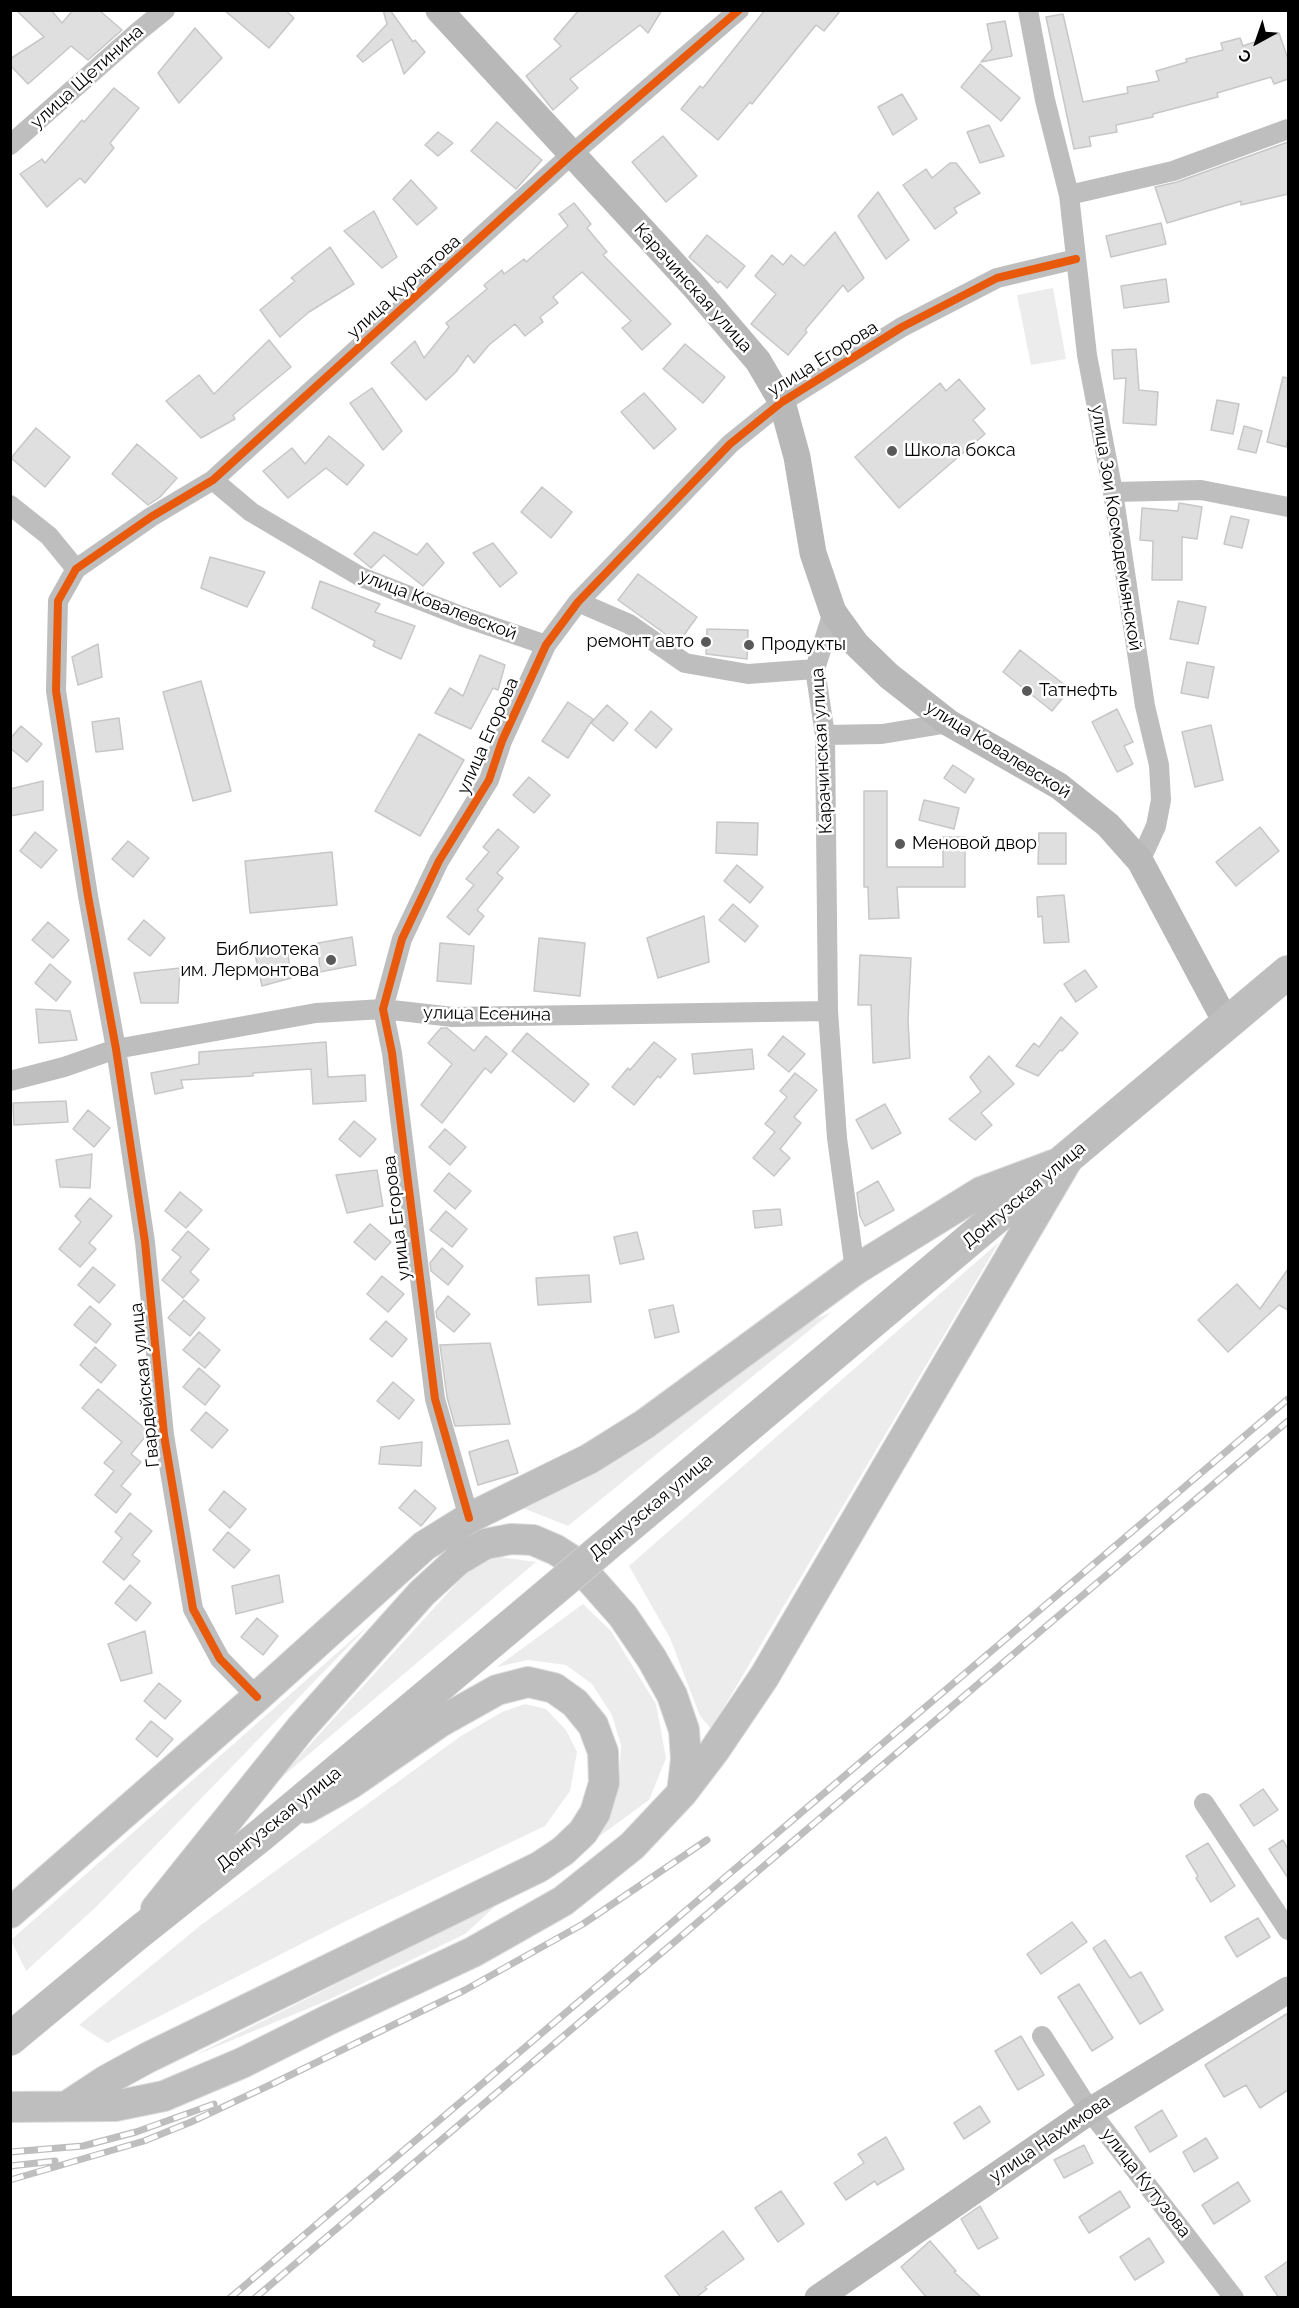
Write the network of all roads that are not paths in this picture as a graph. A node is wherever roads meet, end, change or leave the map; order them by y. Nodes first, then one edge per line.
1 (165, 10) edge
2 (439, 10) edge
3 (739, 10) edge
4 (1028, 10) edge
5 (1288, 129) edge
6 (10, 146) edge
7 (571, 155) junction
8 (1069, 195) junction
9 (1076, 259) junction
10 (782, 402) junction
11 (213, 480) junction
12 (1113, 492) junction
13 (10, 505) edge
14 (1288, 507) edge
15 (76, 569) junction
16 (578, 602) junction
17 (833, 612) junction
18 (546, 645) junction
19 (815, 669) junction
20 (949, 723) junction
21 (825, 735) junction
22 (1140, 861) junction
23 (1288, 972) edge
24 (382, 1009) junction
25 (828, 1011) junction
26 (1227, 1024) junction
27 (116, 1050) junction
28 (10, 1081) edge
29 (1067, 1160) junction
30 (855, 1270) junction
31 (469, 1518) junction
32 (257, 1697) junction
33 (682, 1793) junction
34 (1204, 1803) dead end
35 (261, 1835) junction
36 (10, 1913) edge
37 (1288, 1930) edge
38 (133, 1937) junction
39 (1288, 1990) edge
40 (1042, 2036) dead end
41 (10, 2039) edge
42 (66, 2106) junction
43 (10, 2107) edge
44 (1090, 2111) junction
45 (818, 2298) edge
46 (1234, 2298) edge

1 - 6 street, улица Щетинина
2 - 7 street, Карачинская улица
3 - 7 street, улица Курчатова
4 - 8 street, улица Зои Космодемьянской
5 - 8 street
7 - 10 street, Карачинская улица
7 - 11 street, улица Курчатова
8 - 9 street, улица Зои Космодемьянской
9 - 10 street, улица Егорова
9 - 12 street, улица Зои Космодемьянской
10 - 16 street, улица Егорова
10 - 17 street, Карачинская улица
11 - 15 street, улица Курчатова
11 - 18 street, улица Ковалевской
12 - 14 street
12 - 22 street, улица Зои Космодемьянской
13 - 15 street
15 - 27 street, Гвардейская улица
16 - 18 street, улица Егорова
16 - 19 street
17 - 19 street, Карачинская улица
17 - 20 street, улица Ковалевской
18 - 24 street, улица Егорова
19 - 21 street, Карачинская улица
20 - 21 street
20 - 22 street, улица Ковалевской
21 - 25 street, Карачинская улица
22 - 26 street
23 - 26 highway, Донгузская улица
24 - 25 street, улица Есенина
24 - 27 street, улица Есенина
24 - 31 street, улица Егорова
25 - 30 street, Карачинская улица
26 - 29 highway, Донгузская улица
27 - 28 street, улица Есенина
27 - 32 street, Гвардейская улица
29 - 30 main road
29 - 33 main road
29 - 35 highway, Донгузская улица, bridge
30 - 31 main road
31 - 32 main road
32 - 36 main road
33 - 38 main road
33 - 42 main road
34 - 37 street
35 - 38 highway, Донгузская улица
35 - 42 main road
38 - 41 highway, Донгузская улица
39 - 44 street, улица Нахимова
40 - 44 street, улица Кутузова
42 - 43 main road
44 - 45 street, улица Нахимова
44 - 46 street, улица Кутузова

